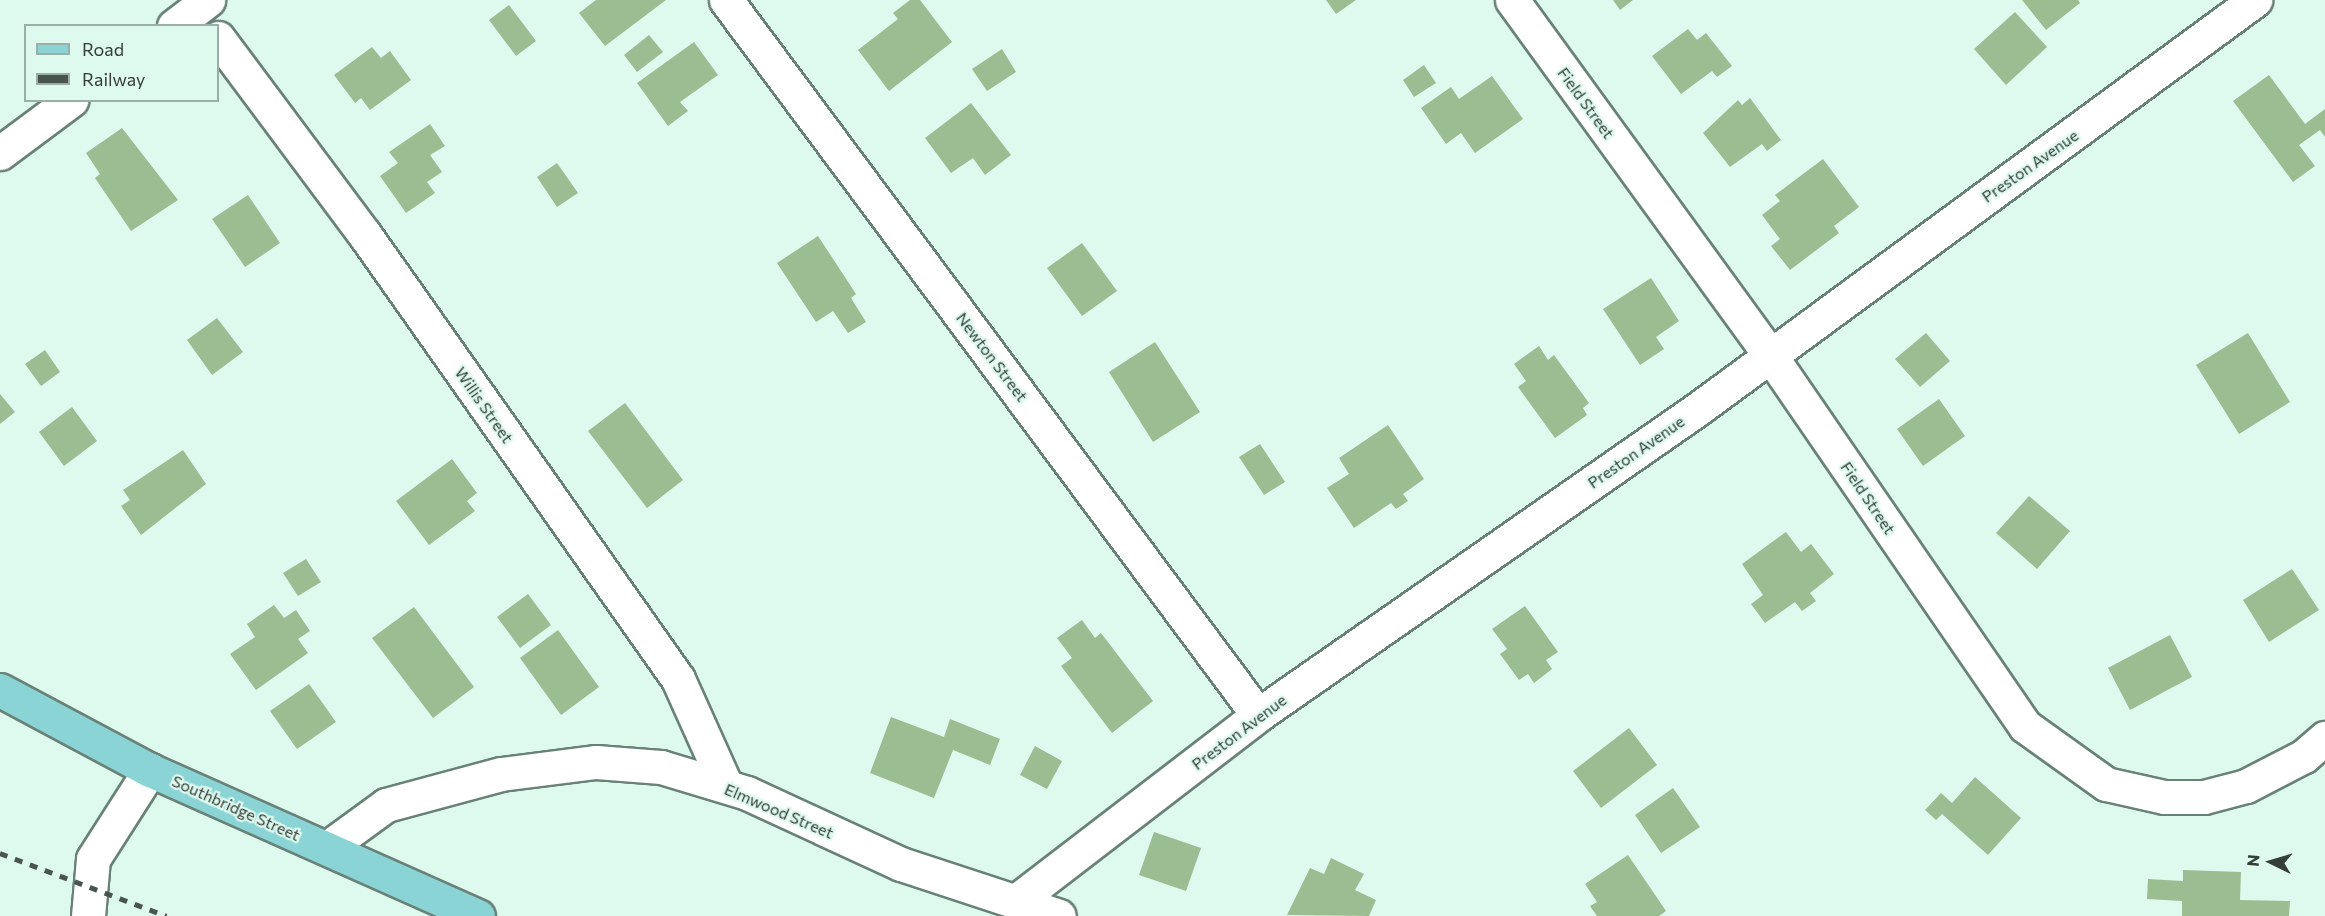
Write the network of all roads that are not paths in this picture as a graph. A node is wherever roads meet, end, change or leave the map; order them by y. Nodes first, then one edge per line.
1 (726, 0) edge
2 (1512, 0) edge
3 (2256, 0) edge
4 (219, 39) edge
5 (69, 102) edge
6 (0, 153) edge
7 (1770, 355) junction
8 (0, 690) edge
9 (1258, 715) junction
10 (2325, 738) edge
11 (150, 770) junction
12 (726, 786) junction
13 (327, 848) junction
14 (1016, 901) junction
15 (88, 916) edge
16 (478, 916) edge
17 (1059, 916) edge

1 - 9 street, Newton Street
2 - 7 street, Field Street
3 - 7 street, Preston Avenue
4 - 12 street, Willis Street
5 - 6 street
7 - 9 street, Preston Avenue
7 - 10 street, Field Street
8 - 11 main road, Southbridge Street
9 - 14 street, Preston Avenue
11 - 13 main road, Southbridge Street
11 - 15 street
12 - 13 street, Elmwood Street
12 - 14 street, Elmwood Street
13 - 16 main road, Southbridge Street
14 - 17 street, Elmwood Street

